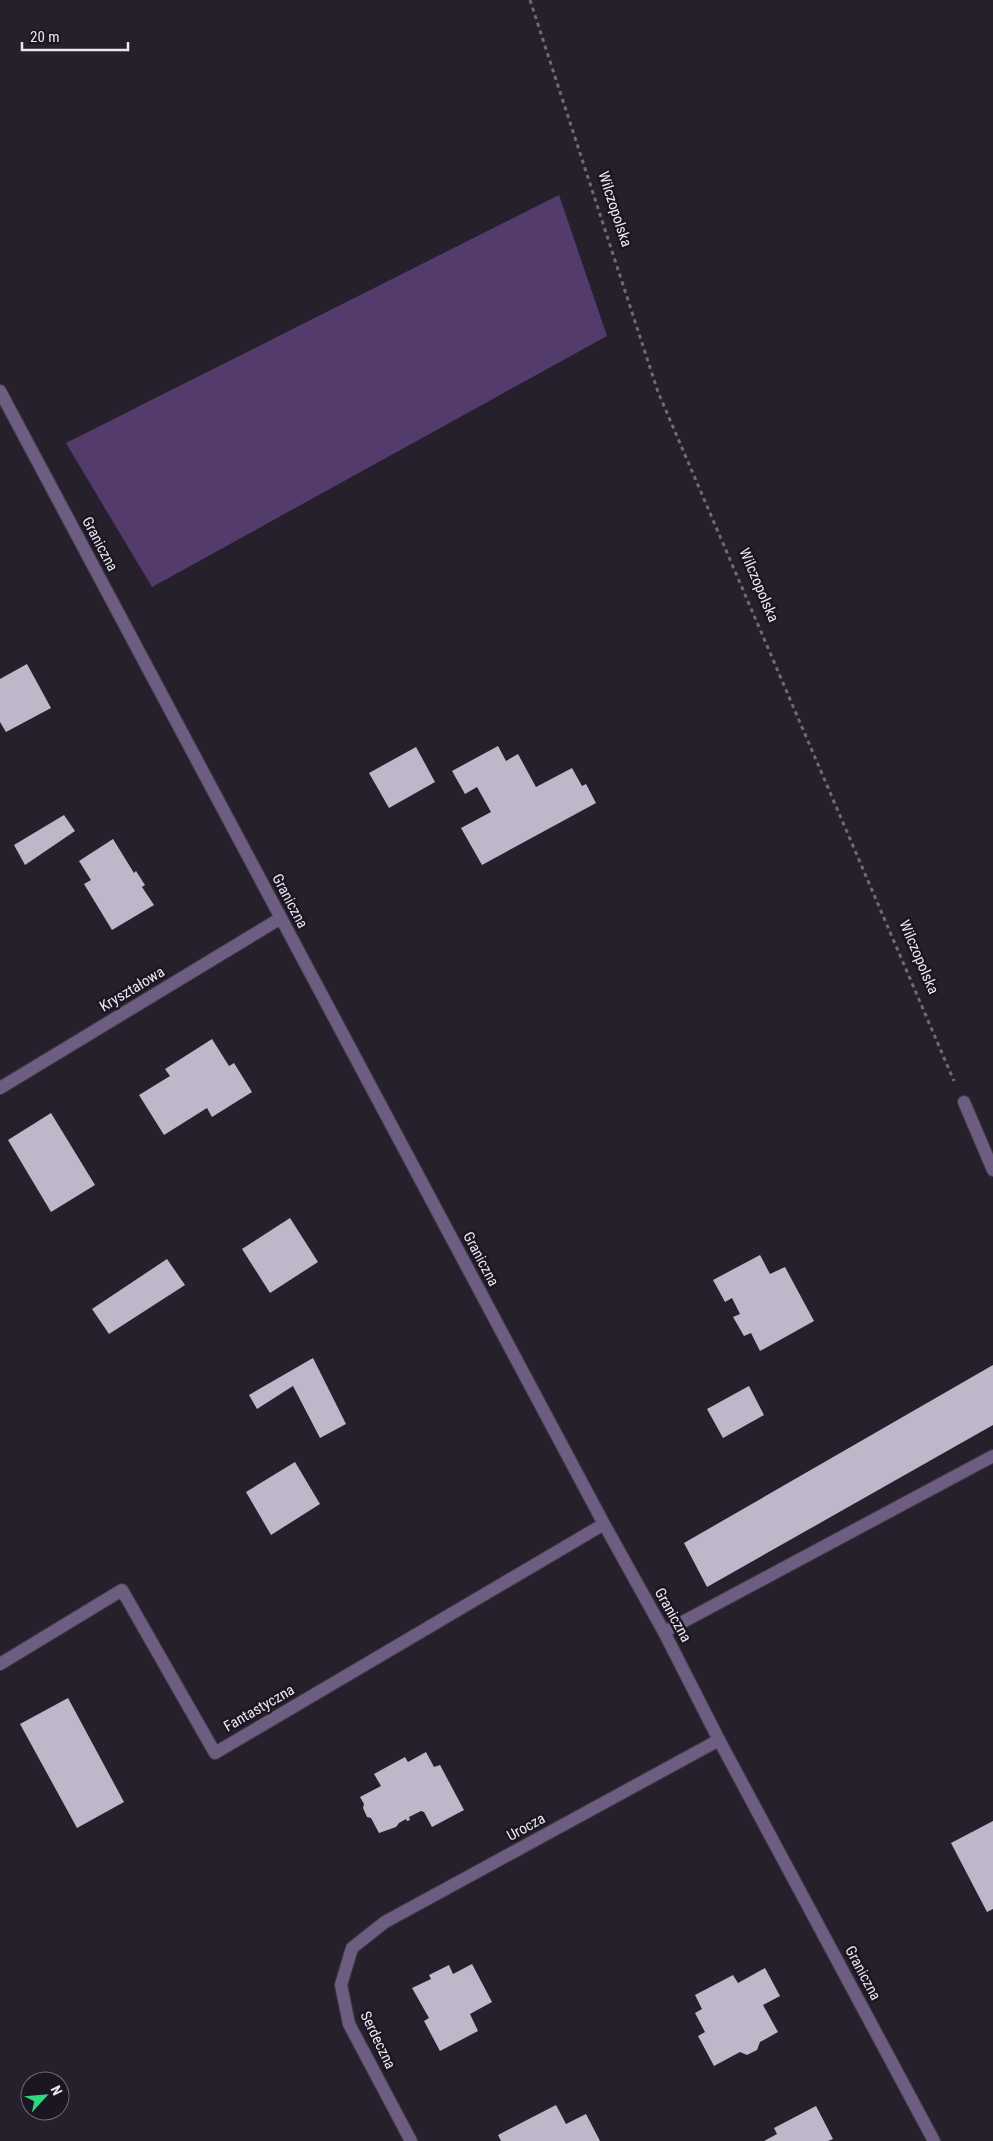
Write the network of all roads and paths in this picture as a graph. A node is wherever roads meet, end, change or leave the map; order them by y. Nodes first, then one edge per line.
1 (530, 0) edge
2 (0, 392) edge
3 (281, 918) junction
4 (0, 1088) edge
5 (964, 1102) joint
6 (993, 1170) edge
7 (993, 1456) edge
8 (604, 1524) junction
9 (664, 1632) junction
10 (0, 1664) edge
11 (719, 1740) junction
12 (352, 1948) joint
13 (411, 2141) edge
14 (934, 2141) edge

1 - 5 path, Wilczopolska
2 - 3 street, Graniczna
3 - 4 street, Kryształowa
3 - 8 street, Graniczna
5 - 6 street
7 - 9 street
8 - 9 street, Graniczna
8 - 10 street, Fantastyczna
9 - 11 street, Graniczna
11 - 12 street, Urocza
11 - 14 street, Graniczna
12 - 13 street, Serdeczna

